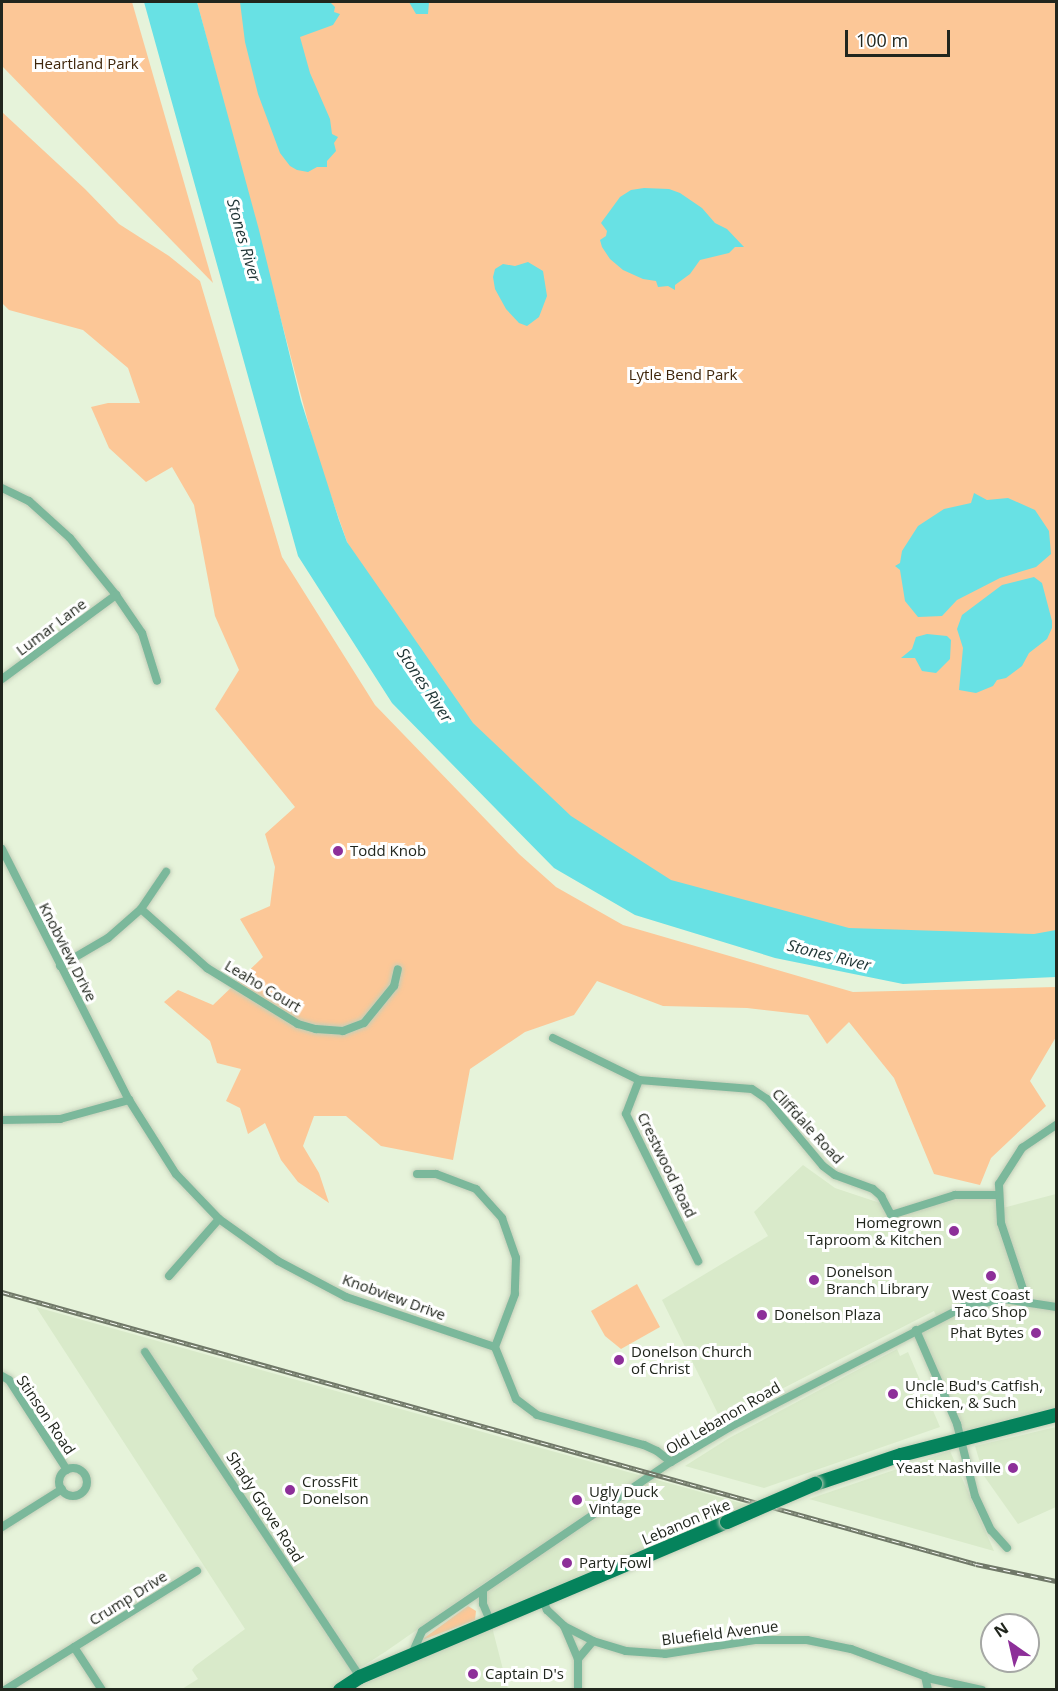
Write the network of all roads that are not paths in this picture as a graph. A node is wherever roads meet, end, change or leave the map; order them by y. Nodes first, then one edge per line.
1 (2, 488) edge
2 (116, 595) junction
3 (2, 679) edge
4 (157, 681) dead end
5 (2, 849) edge
6 (166, 872) dead end
7 (141, 909) junction
8 (60, 966) junction
9 (398, 969) dead end
10 (553, 1038) dead end
11 (639, 1080) junction
12 (129, 1100) junction
13 (2, 1120) edge
14 (1056, 1125) edge
15 (417, 1174) dead end
16 (999, 1195) junction
17 (219, 1219) junction
18 (698, 1261) dead end
19 (169, 1276) dead end
20 (1027, 1301) junction
21 (1056, 1307) edge
22 (916, 1330) junction
23 (495, 1347) junction
24 (145, 1352) dead end
25 (2, 1376) edge
26 (1056, 1415) edge
27 (960, 1438) junction
28 (671, 1462) junction
29 (67, 1470) junction
30 (62, 1489) junction
31 (2, 1527) edge
32 (1007, 1548) dead end
33 (197, 1571) dead end
34 (483, 1591) junction
35 (543, 1601) junction
36 (491, 1623) junction
37 (564, 1626) junction
38 (593, 1641) junction
39 (74, 1647) junction
40 (411, 1656) junction
41 (578, 1659) junction
42 (925, 1676) junction
43 (360, 1677) junction
44 (951, 1683) junction
45 (5, 1689) edge
46 (102, 1689) edge
47 (339, 1689) edge
48 (579, 1689) edge
49 (928, 1689) edge
50 (943, 1689) edge
51 (982, 1689) edge

1 - 2 street
2 - 3 street, Lumar Lane
2 - 4 street
5 - 8 street, Knobview Drive
6 - 7 street
7 - 8 street
7 - 9 street, Leaho Court
8 - 12 street, Knobview Drive
10 - 11 street, Cliffdale Road
11 - 16 street, Cliffdale Road
11 - 18 street, Crestwood Road
12 - 13 street
12 - 17 street, Knobview Drive
14 - 16 street
15 - 23 street
16 - 20 street
17 - 19 street
17 - 23 street, Knobview Drive
20 - 21 street, Old Lebanon Road
20 - 22 street, Old Lebanon Road
22 - 27 street
22 - 28 street, Old Lebanon Road
23 - 28 street
24 - 43 street, Shady Grove Road
25 - 29 street, Stinson Road
26 - 27 main road, Lebanon Pike
27 - 32 street
27 - 35 main road, Lebanon Pike, bridge
28 - 34 street, Old Lebanon Road
29 - 30 street
29 - 30 street
30 - 31 street
33 - 39 street, Crump Drive
34 - 36 street
34 - 40 street, Old Lebanon Road
35 - 36 main road, Lebanon Pike
35 - 37 street, Bluefield Avenue
36 - 40 main road, Lebanon Pike
37 - 38 street, Bluefield Avenue
37 - 41 street
38 - 41 street
38 - 42 street, Bluefield Avenue
39 - 45 street, Crump Drive
39 - 46 street
40 - 43 main road, Lebanon Pike
41 - 48 street
42 - 44 street, Bluefield Avenue
42 - 49 street
43 - 47 main road, Lebanon Pike
44 - 50 street
44 - 51 street, Bluefield Avenue

